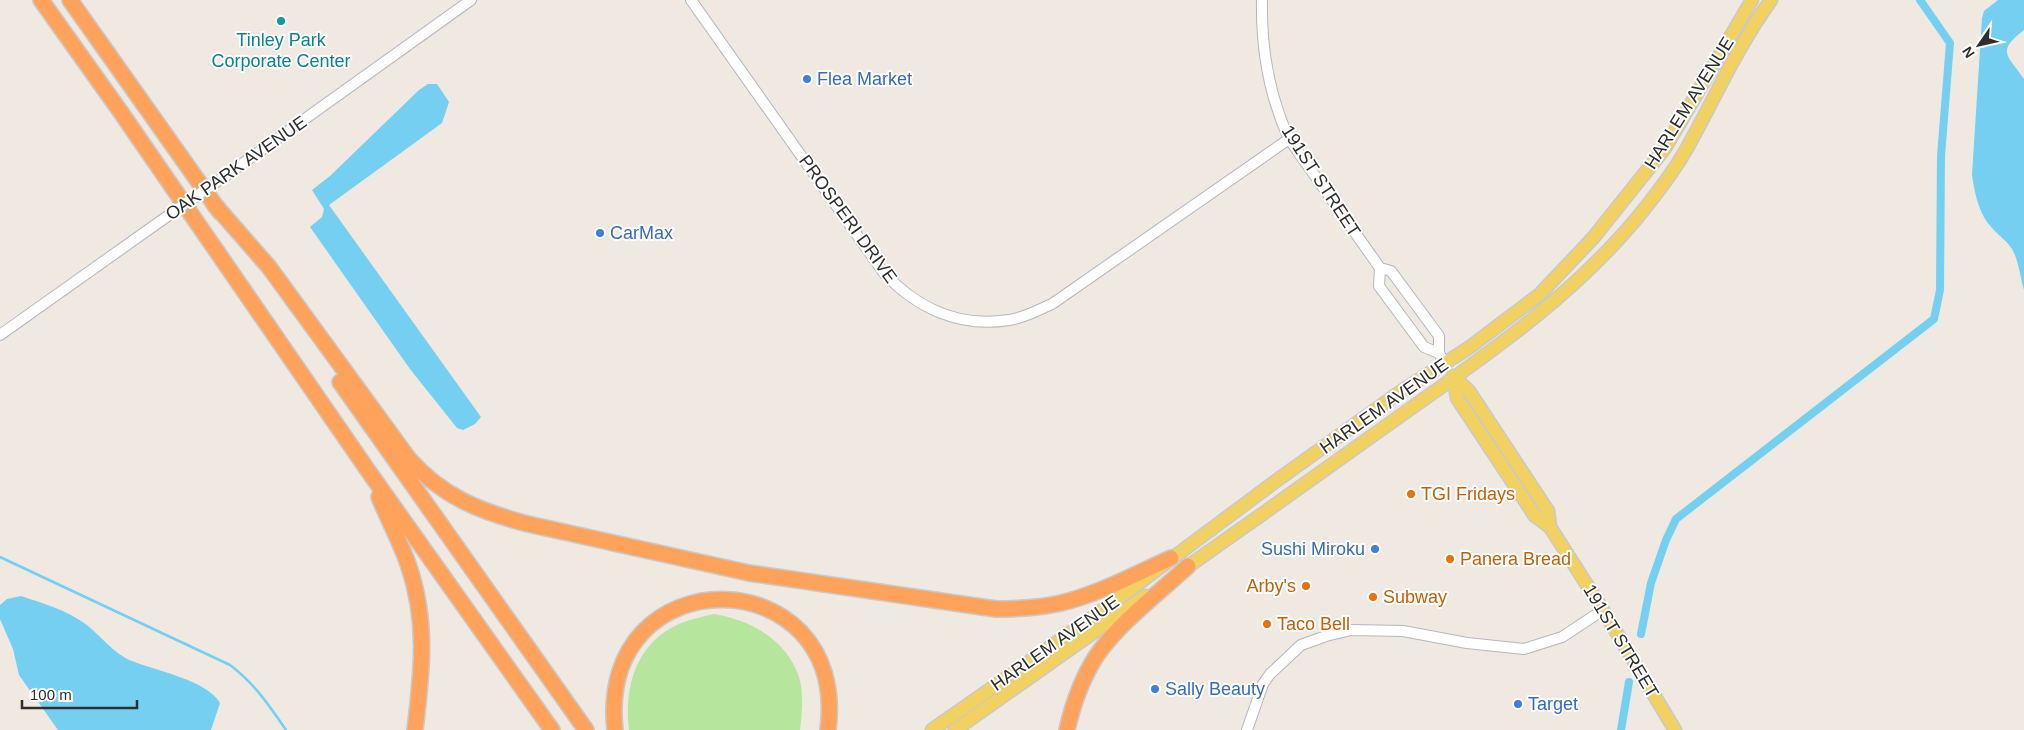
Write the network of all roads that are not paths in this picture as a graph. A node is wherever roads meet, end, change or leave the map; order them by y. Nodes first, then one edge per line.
1 (41, 0) edge
2 (70, 0) edge
3 (471, 0) edge
4 (692, 0) edge
5 (1262, 0) edge
6 (1752, 0) edge
7 (1771, 0) edge
8 (1289, 138) junction
9 (214, 204) junction
10 (1380, 268) junction
11 (0, 335) edge
12 (1442, 358) junction
13 (1454, 378) junction
14 (369, 472) junction
15 (1171, 558) junction
16 (1188, 566) junction
17 (1603, 610) junction
18 (415, 730) edge
19 (552, 730) edge
20 (586, 730) edge
21 (615, 730) edge
22 (828, 730) edge
23 (932, 730) edge
24 (955, 730) edge
25 (1067, 730) edge
26 (1247, 730) edge
27 (1675, 730) edge

1 - 14 highway
2 - 9 highway
3 - 11 street, OAK PARK AVENUE, bridge
4 - 8 street, PROSPERI DRIVE
5 - 8 street, 191ST STREET
6 - 12 main road, HARLEM AVENUE
7 - 13 main road, HARLEM AVENUE
8 - 10 street, 191ST STREET
9 - 15 highway
9 - 20 highway
10 - 12 street, 191ST STREET
10 - 12 street, 191ST STREET
12 - 13 main road, 191ST STREET
12 - 15 main road, HARLEM AVENUE
13 - 16 main road, HARLEM AVENUE
13 - 17 main road, 191ST STREET
14 - 18 highway
14 - 19 highway
15 - 23 main road, HARLEM AVENUE
16 - 24 main road, HARLEM AVENUE
16 - 25 highway
17 - 26 street
17 - 27 main road, 191ST STREET
21 - 22 highway

